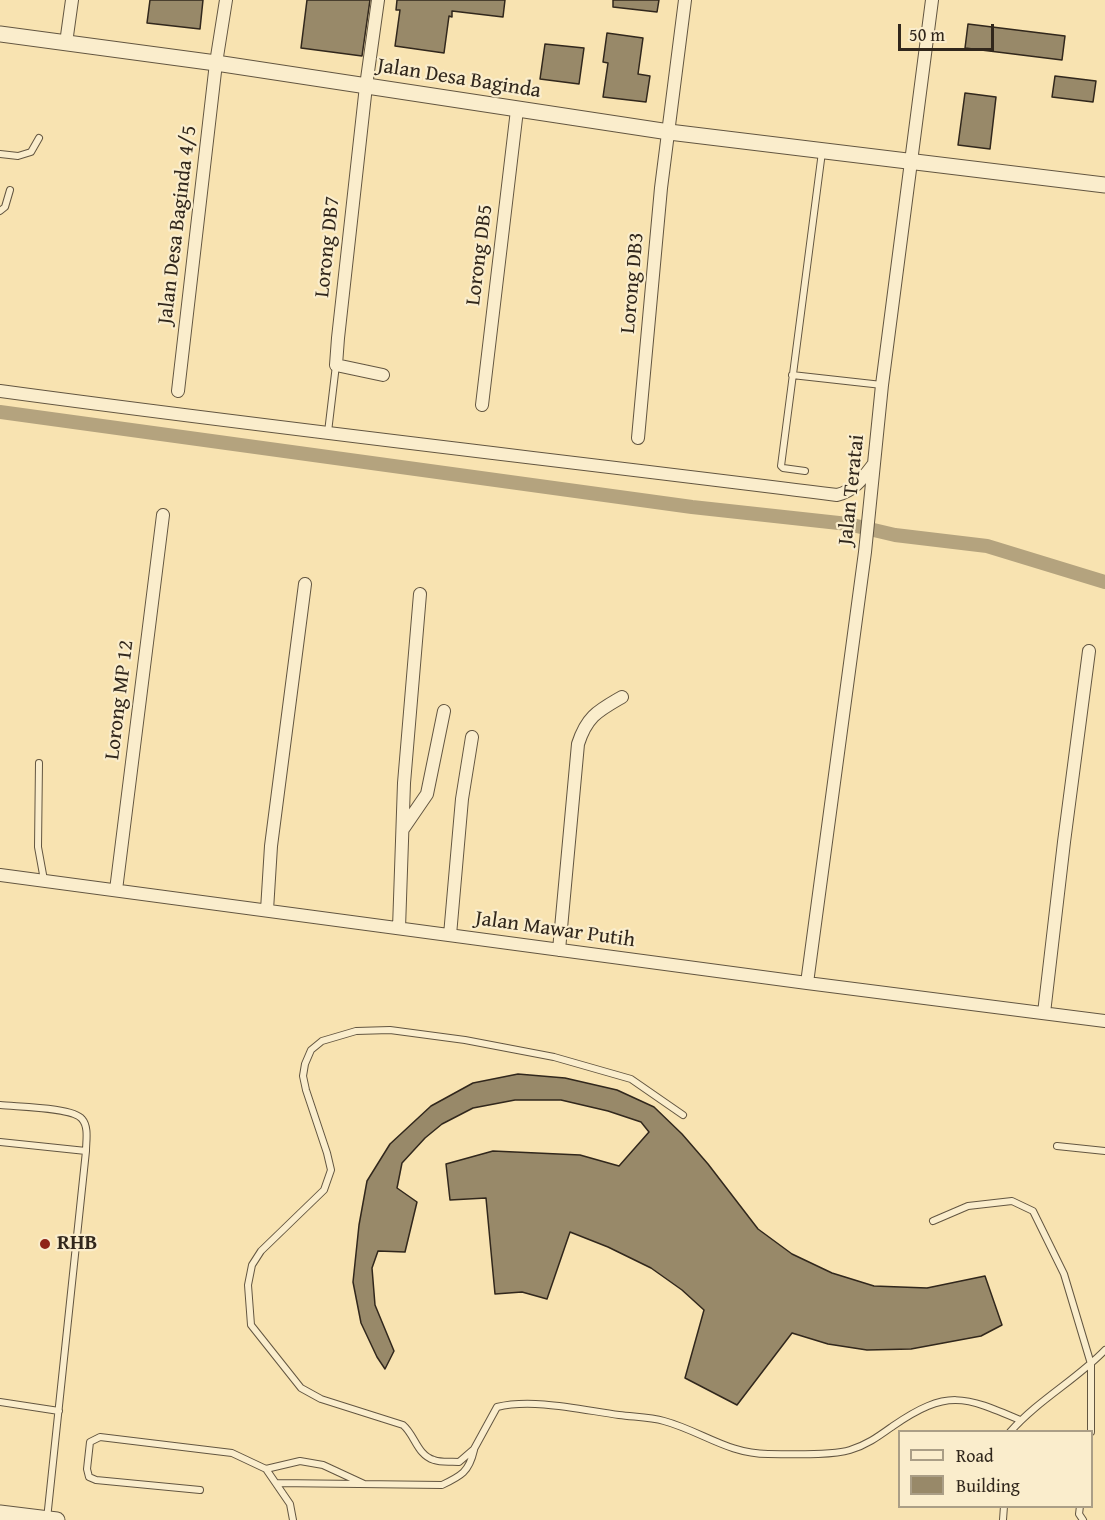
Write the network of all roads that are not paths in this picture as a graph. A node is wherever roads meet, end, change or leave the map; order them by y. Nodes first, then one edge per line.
1 (72, 0) edge
2 (226, 0) edge
3 (378, 0) edge
4 (685, 0) edge
5 (932, 0) edge
6 (0, 34) edge
7 (66, 43) junction
8 (216, 63) junction
9 (366, 86) junction
10 (517, 110) junction
11 (669, 132) junction
12 (39, 138) dead end
13 (822, 151) junction
14 (0, 154) edge
15 (911, 161) junction
16 (1105, 185) edge
17 (10, 190) dead end
18 (0, 211) edge
19 (336, 365) junction
20 (383, 375) dead end
21 (792, 375) junction
22 (882, 385) junction
23 (0, 391) edge
24 (178, 391) dead end
25 (482, 405) dead end
26 (328, 432) junction
27 (638, 438) dead end
28 (874, 464) junction
29 (805, 471) dead end
30 (163, 515) dead end
31 (305, 584) dead end
32 (420, 594) dead end
33 (1089, 651) dead end
34 (622, 697) dead end
35 (444, 711) dead end
36 (472, 737) dead end
37 (39, 763) dead end
38 (402, 829) junction
39 (0, 875) edge
40 (44, 880) junction
41 (116, 890) junction
42 (267, 910) junction
43 (399, 928) junction
44 (450, 935) junction
45 (559, 950) junction
46 (807, 983) junction
47 (1044, 1012) junction
48 (1105, 1021) edge
49 (0, 1105) edge
50 (683, 1115) dead end
51 (0, 1142) edge
52 (1058, 1146) dead end
53 (86, 1151) junction
54 (1105, 1151) edge
55 (933, 1221) dead end
56 (1105, 1350) edge
57 (1091, 1364) junction
58 (0, 1402) edge
59 (59, 1411) junction
60 (1020, 1420) junction
61 (1011, 1430) edge
62 (1091, 1430) edge
63 (474, 1449) junction
64 (266, 1469) junction
65 (276, 1483) junction
66 (367, 1485) junction
67 (200, 1490) dead end
68 (0, 1513) edge
69 (50, 1520) edge
70 (293, 1520) edge

1 - 7 street
2 - 8 street, Jalan Desa Baginda 4/5
3 - 9 street, Lorong DB7
4 - 11 street, Lorong DB3
5 - 15 street, Jalan Teratai
6 - 7 street, Jalan Desa Baginda
7 - 8 street, Jalan Desa Baginda
8 - 9 street, Jalan Desa Baginda
8 - 24 street, Jalan Desa Baginda 4/5
9 - 10 street, Jalan Desa Baginda
9 - 19 street, Lorong DB7
10 - 11 street, Jalan Desa Baginda
10 - 25 street, Lorong DB5
11 - 13 street, Jalan Desa Baginda
11 - 27 street, Lorong DB3
12 - 14 lane
13 - 15 street, Jalan Desa Baginda
13 - 21 lane
15 - 16 street, Jalan Desa Baginda
15 - 22 street, Jalan Teratai
17 - 18 lane
19 - 20 street
19 - 26 lane
21 - 22 lane
21 - 29 lane
22 - 28 street, Jalan Teratai
23 - 26 street
26 - 28 street
28 - 46 street, Jalan Teratai
30 - 41 street, Lorong MP 12
31 - 42 street
32 - 38 street
33 - 47 street
34 - 45 street
35 - 38 street
36 - 44 street
37 - 40 lane
38 - 43 street
39 - 40 street, Jalan Mawar Putih
40 - 41 street, Jalan Mawar Putih
41 - 42 street, Jalan Mawar Putih
42 - 43 street, Jalan Mawar Putih
43 - 44 street, Jalan Mawar Putih
44 - 45 street, Jalan Mawar Putih
45 - 46 street, Jalan Mawar Putih
46 - 47 street, Jalan Mawar Putih
47 - 48 street, Jalan Mawar Putih
49 - 53 lane
50 - 63 lane
51 - 53 lane
52 - 54 lane
53 - 59 lane
55 - 57 lane
56 - 57 lane
57 - 60 lane
57 - 62 lane
58 - 59 lane
59 - 69 lane
60 - 61 lane
60 - 63 lane
63 - 66 lane
64 - 65 lane
64 - 66 lane
64 - 67 lane
65 - 66 lane
65 - 70 lane
68 - 69 street

